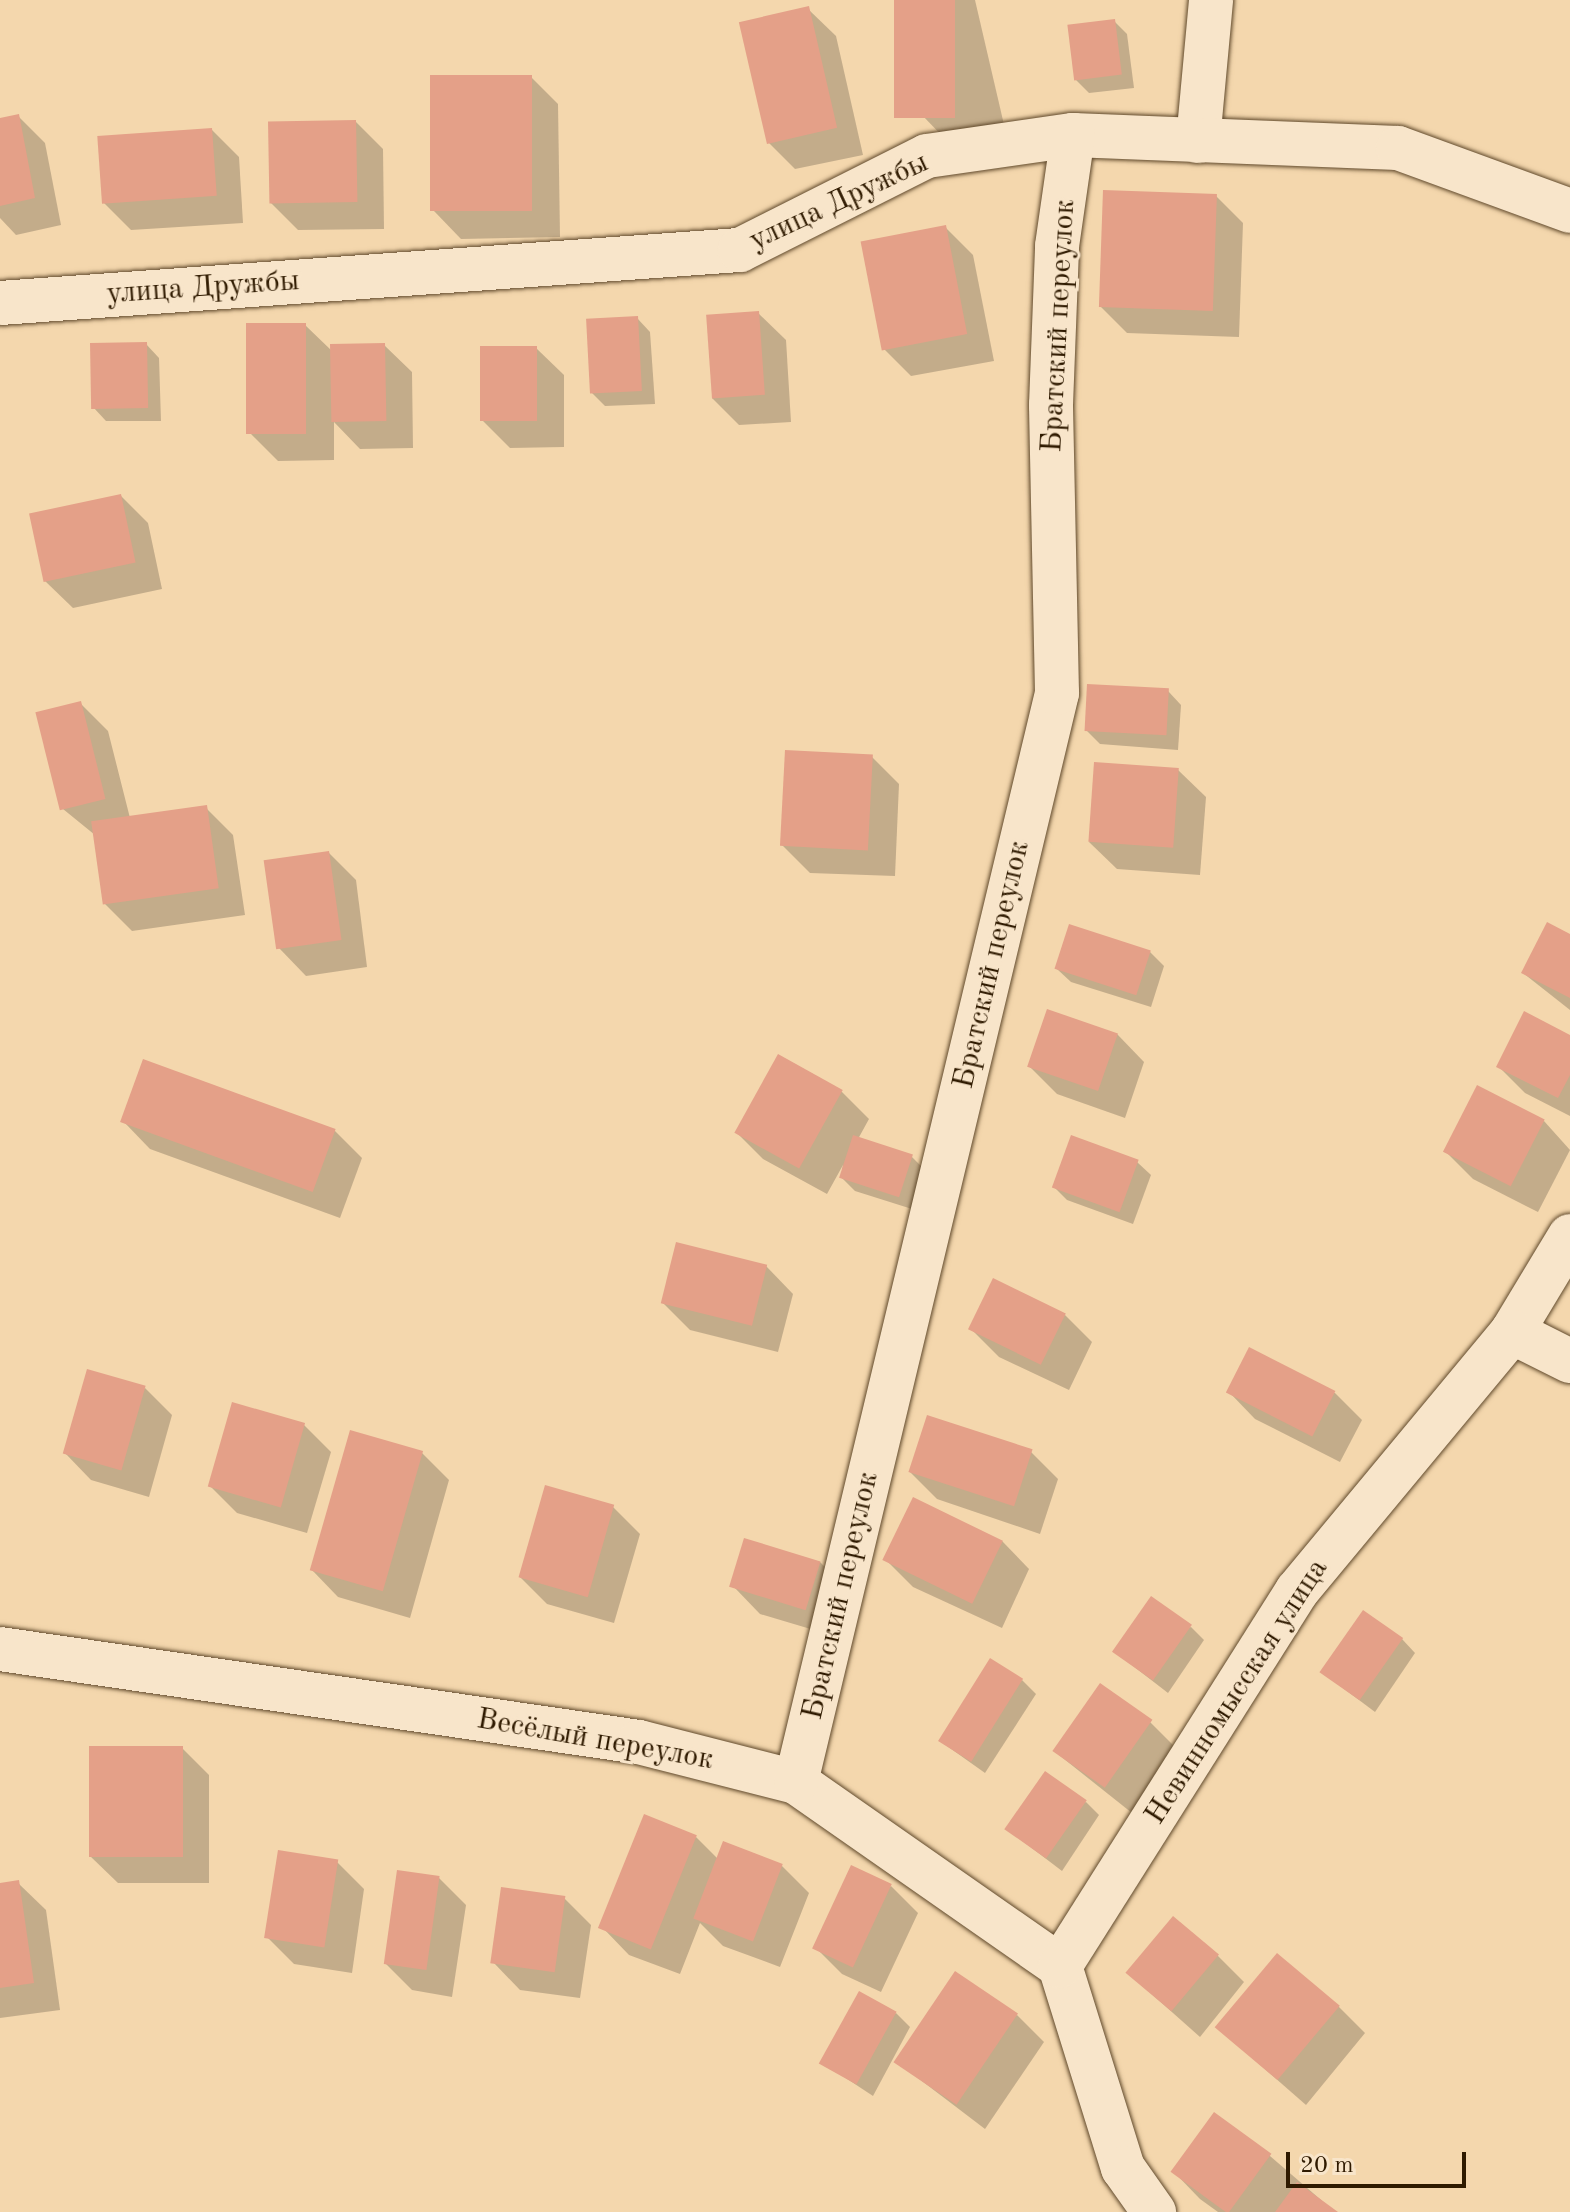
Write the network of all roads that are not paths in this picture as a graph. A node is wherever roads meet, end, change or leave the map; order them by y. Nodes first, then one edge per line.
1 (1211, 0) edge
2 (1073, 135) junction
3 (1198, 141) junction
4 (1570, 211) edge
5 (0, 303) edge
6 (1570, 1236) edge
7 (1512, 1332) junction
8 (1570, 1361) edge
9 (0, 1649) edge
10 (796, 1782) junction
11 (1060, 1966) junction
12 (1154, 2212) edge

1 - 3 street
2 - 3 street, улица Дружбы
2 - 5 street, улица Дружбы
2 - 10 street, Братский переулок
3 - 4 street, улица Дружбы
6 - 7 street, Невинномысская улица
7 - 8 street
7 - 11 street, Невинномысская улица
9 - 10 street, Весёлый переулок
10 - 11 street, Весёлый переулок
11 - 12 street

